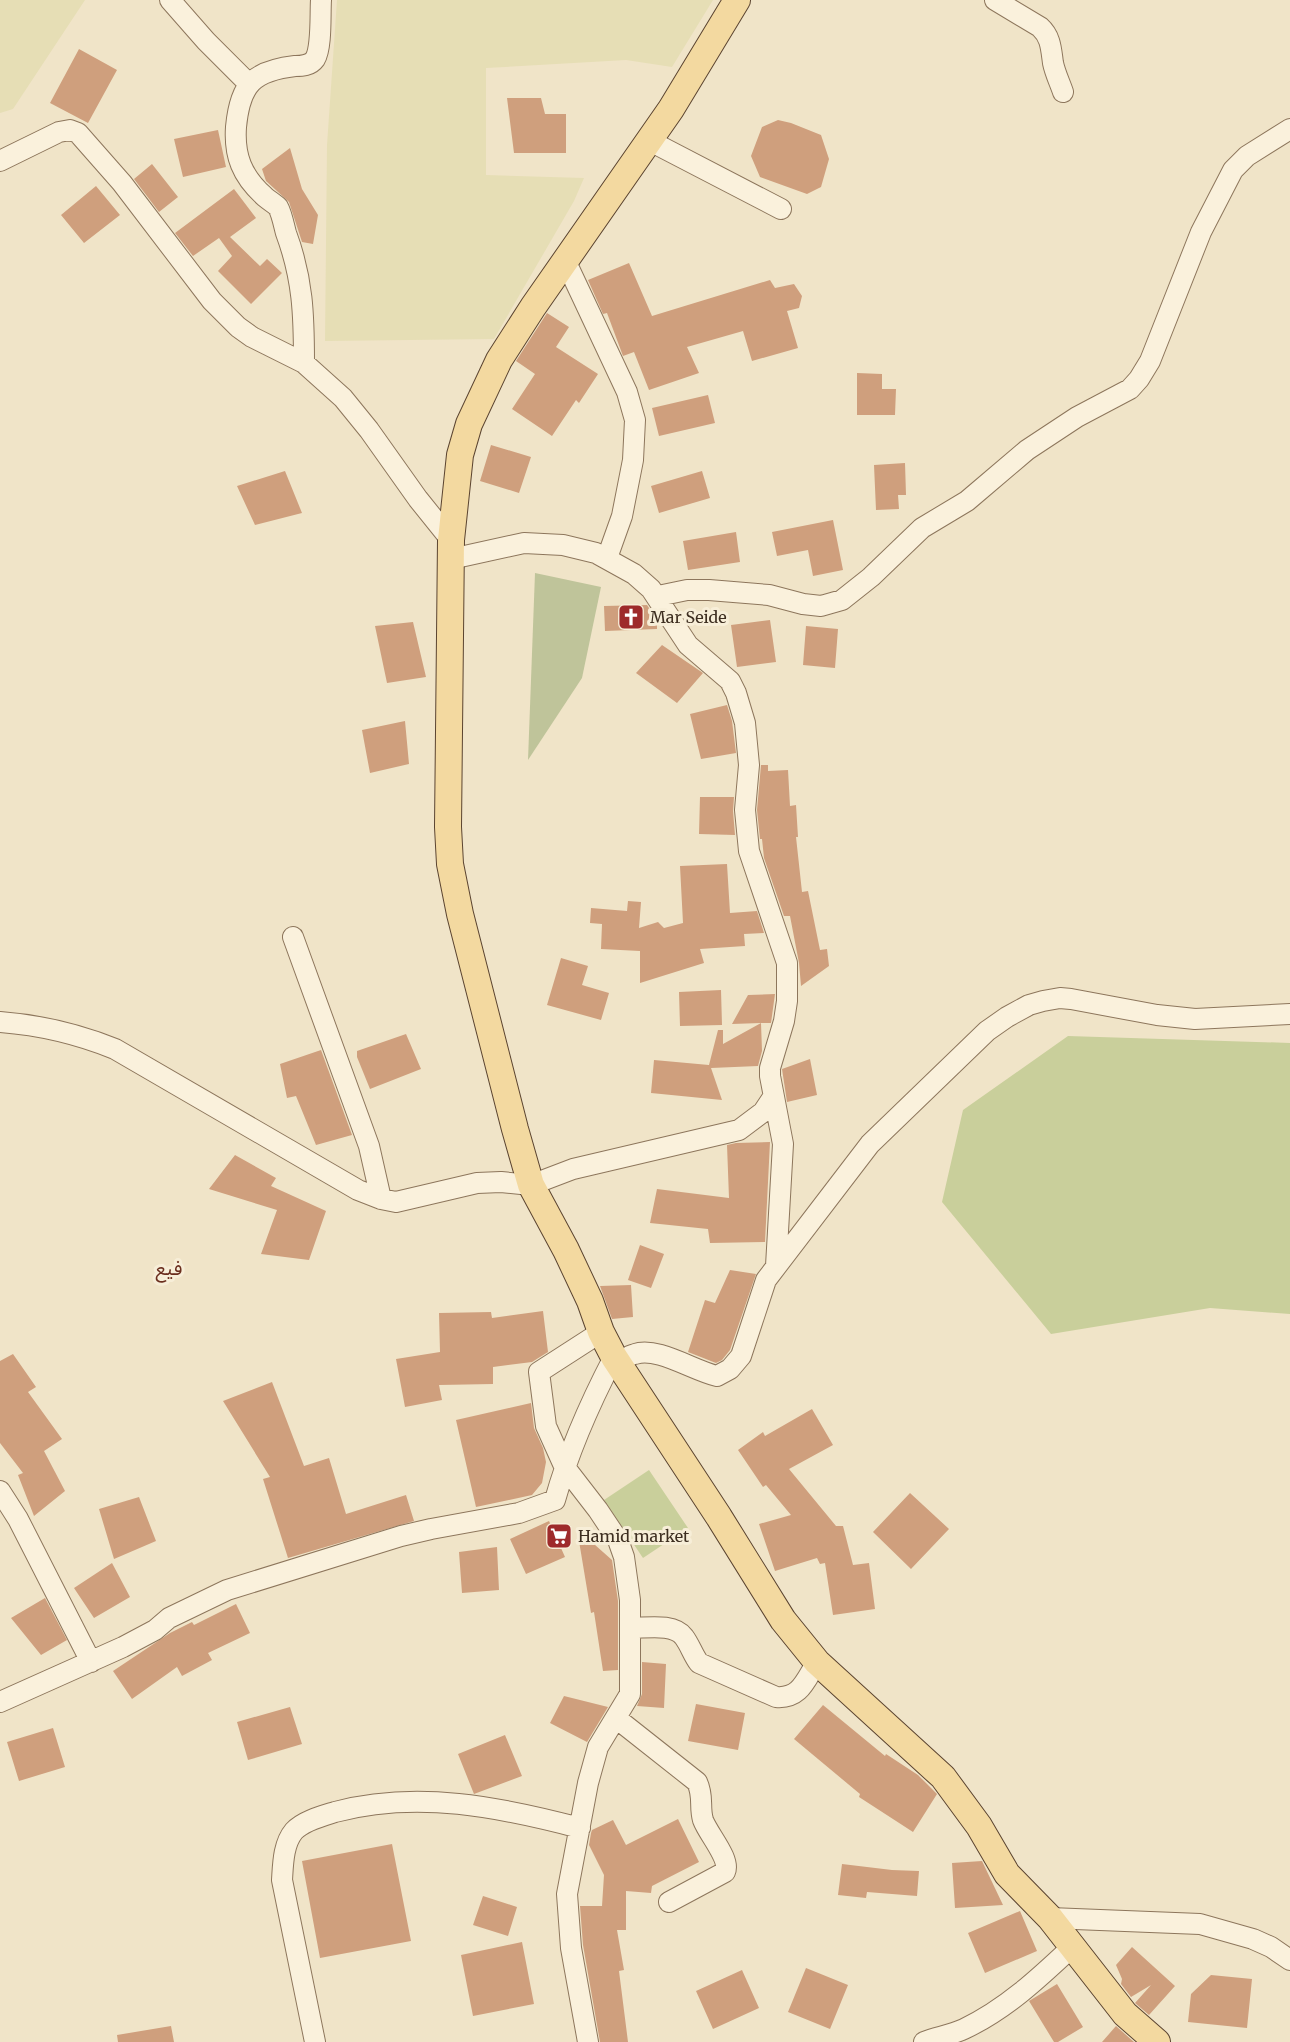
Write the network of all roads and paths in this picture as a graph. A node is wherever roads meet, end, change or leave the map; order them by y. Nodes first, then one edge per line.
1 (170, 0) edge
2 (321, 0) edge
3 (737, 0) edge
4 (995, 0) edge
5 (249, 84) junction
6 (1063, 92) dead end
7 (1290, 129) edge
8 (650, 141) junction
9 (0, 161) edge
10 (780, 209) dead end
11 (564, 260) junction
12 (304, 363) junction
13 (451, 549) junction
14 (607, 558) junction
15 (658, 596) junction
16 (293, 937) dead end
17 (1290, 1014) edge
18 (0, 1022) edge
19 (773, 1097) junction
20 (531, 1185) junction
21 (381, 1199) junction
22 (776, 1266) junction
23 (601, 1332) junction
24 (616, 1360) junction
25 (564, 1466) junction
26 (0, 1491) edge
27 (631, 1628) junction
28 (91, 1662) junction
29 (817, 1662) junction
30 (0, 1702) edge
31 (616, 1718) junction
32 (580, 1828) junction
33 (669, 1902) dead end
34 (1050, 1918) junction
35 (1072, 1947) junction
36 (1290, 1960) edge
37 (965, 2036) edge
38 (311, 2041) edge
39 (588, 2042) edge
40 (924, 2042) edge
41 (1157, 2042) edge

1 - 5 street
2 - 5 street
3 - 8 main road
4 - 6 street
5 - 12 street
7 - 15 street
8 - 10 street
8 - 11 main road
9 - 12 street
11 - 13 main road
11 - 14 street
12 - 13 street
13 - 14 street
13 - 20 main road
14 - 15 street
15 - 19 street
16 - 21 street
17 - 22 street
18 - 21 street
19 - 20 street
19 - 22 street
20 - 21 street
20 - 23 main road
22 - 24 street
23 - 24 main road
23 - 25 street
24 - 25 street
24 - 29 main road
25 - 27 street
25 - 28 street
26 - 28 street
27 - 29 street
27 - 31 street
28 - 30 street
29 - 34 main road
31 - 32 street
31 - 33 street
32 - 38 street
32 - 39 street
34 - 35 main road
34 - 36 street
35 - 37 street
35 - 41 main road
37 - 40 street

